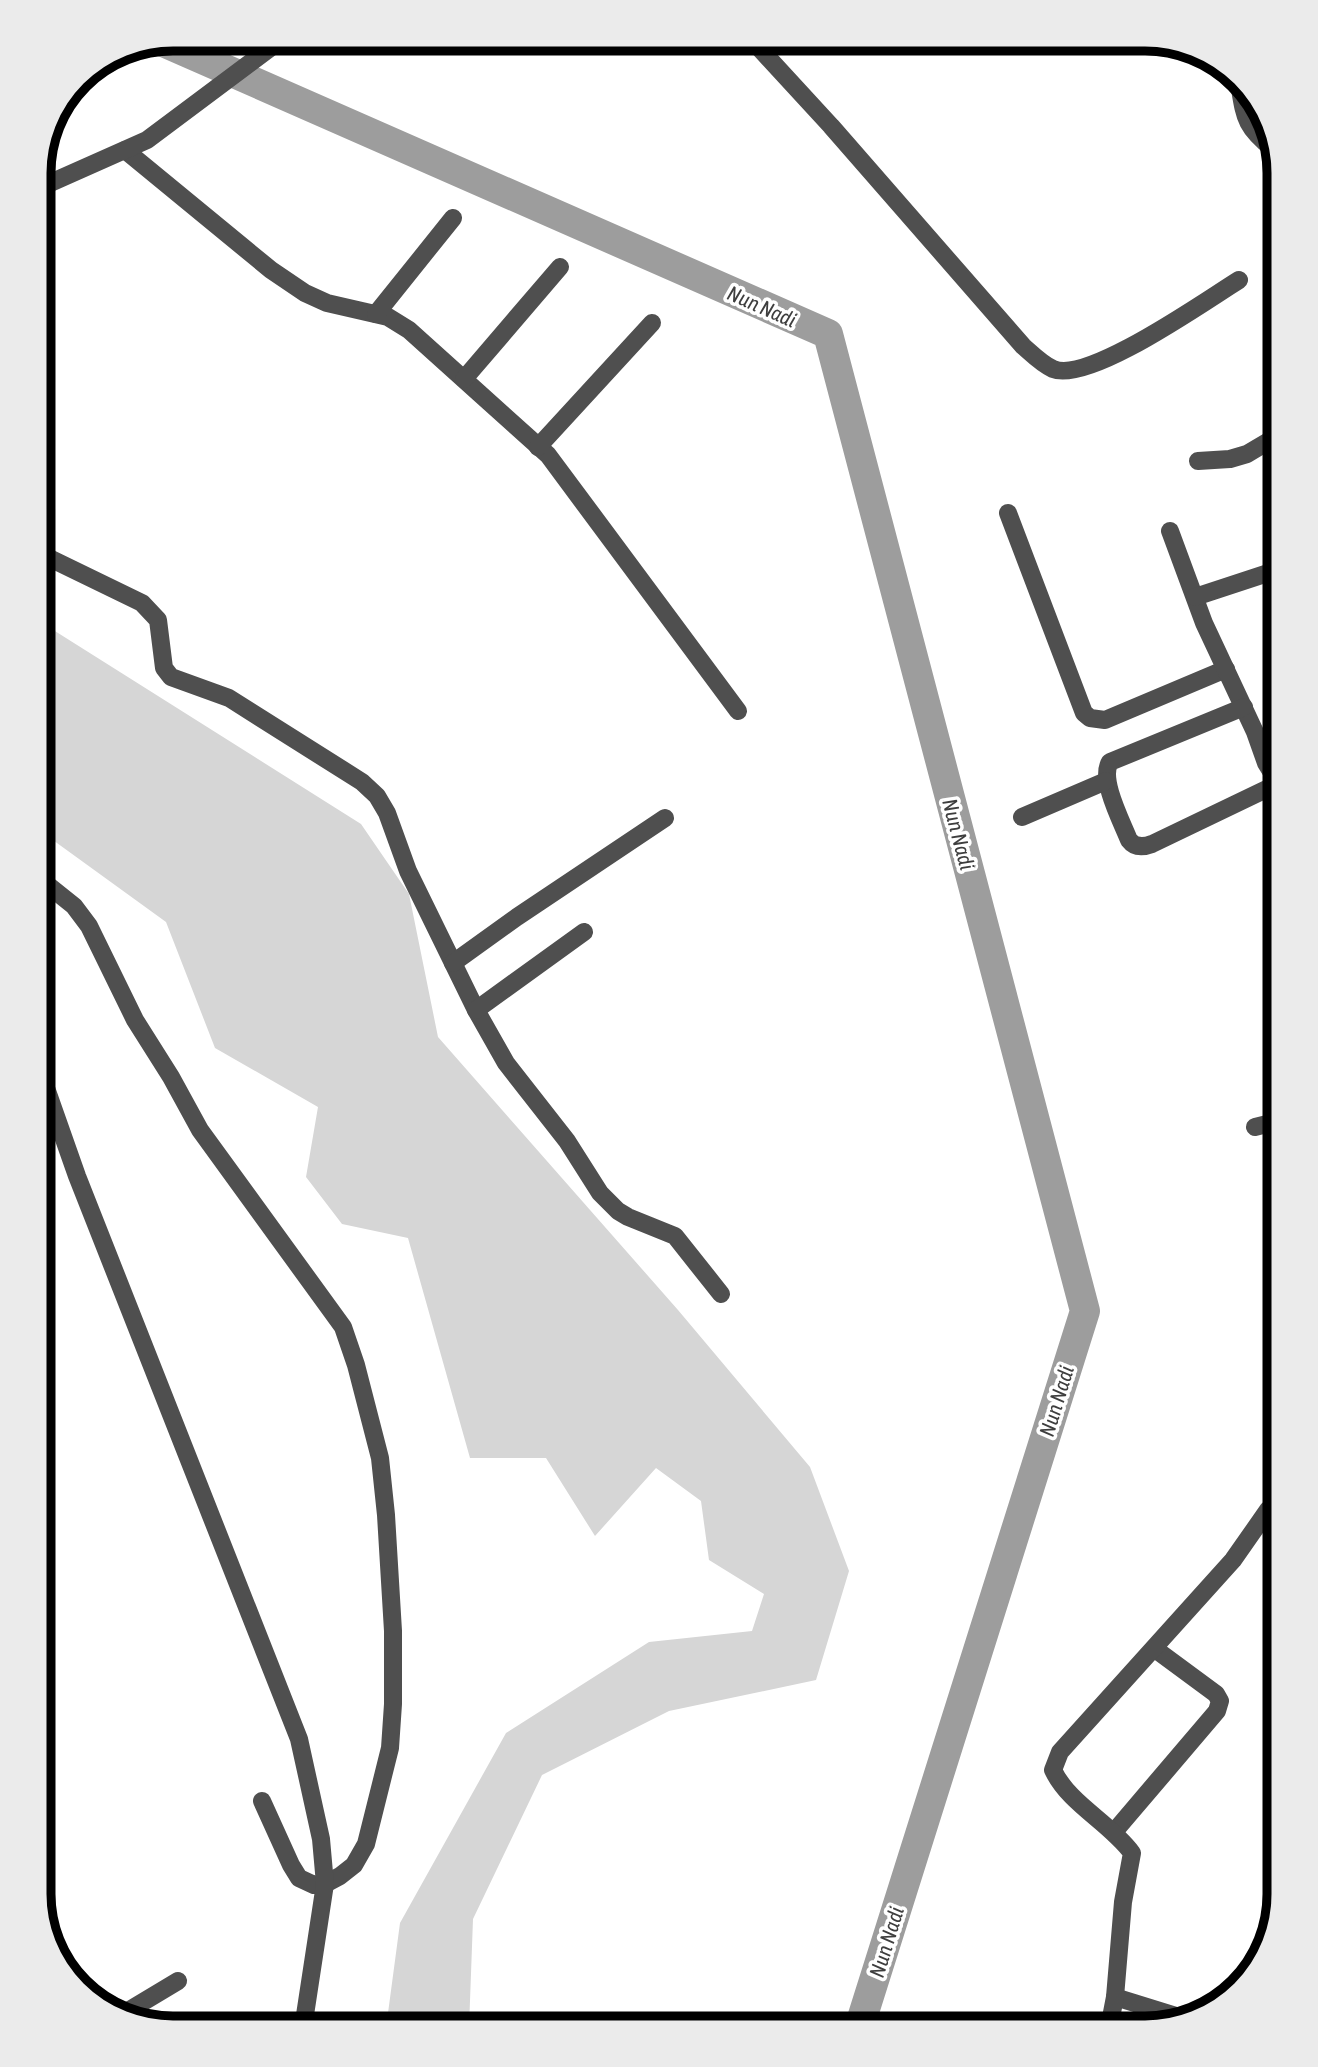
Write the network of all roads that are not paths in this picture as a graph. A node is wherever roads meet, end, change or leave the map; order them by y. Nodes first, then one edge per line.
1 (265, 51) edge
2 (762, 51) edge
3 (1242, 98) edge
4 (1263, 140) edge
5 (125, 150) junction
6 (51, 183) edge
7 (453, 218) dead end
8 (560, 267) dead end
9 (1239, 280) dead end
10 (376, 314) junction
11 (652, 323) dead end
12 (464, 379) junction
13 (1267, 442) edge
14 (538, 447) junction
15 (1198, 461) dead end
16 (1008, 513) dead end
17 (1170, 531) dead end
18 (51, 559) edge
19 (1267, 573) edge
20 (1195, 597) junction
21 (1226, 669) junction
22 (1244, 707) junction
23 (738, 711) dead end
24 (1267, 765) edge
25 (1106, 780) junction
26 (1267, 786) edge
27 (1022, 817) dead end
28 (665, 818) dead end
29 (51, 888) edge
30 (584, 932) dead end
31 (453, 963) junction
32 (476, 1010) junction
33 (51, 1101) edge
34 (1267, 1124) edge
35 (1255, 1127) dead end
36 (721, 1294) dead end
37 (1267, 1511) edge
38 (1155, 1649) junction
39 (262, 1801) dead end
40 (1114, 1832) junction
41 (325, 1884) junction
42 (178, 1981) dead end
43 (1115, 1997) junction
44 (131, 2009) edge
45 (1168, 2014) edge
46 (305, 2016) edge
47 (1111, 2016) edge

1 - 5 street
2 - 9 street
3 - 4 street
5 - 6 street
5 - 10 street
7 - 10 street
8 - 12 street
10 - 12 street
11 - 14 street
12 - 14 street
13 - 15 street
14 - 23 street
16 - 21 street
17 - 20 street
18 - 31 street
19 - 20 street
20 - 21 street
21 - 22 street
22 - 24 street
22 - 25 street
25 - 26 street
25 - 27 street
28 - 31 street
29 - 41 street
30 - 32 street
31 - 32 street
32 - 36 street
33 - 41 street
34 - 35 street
37 - 38 street
38 - 40 street
38 - 40 street
39 - 41 street
40 - 43 street
41 - 46 street
42 - 44 street
43 - 45 street
43 - 47 street

